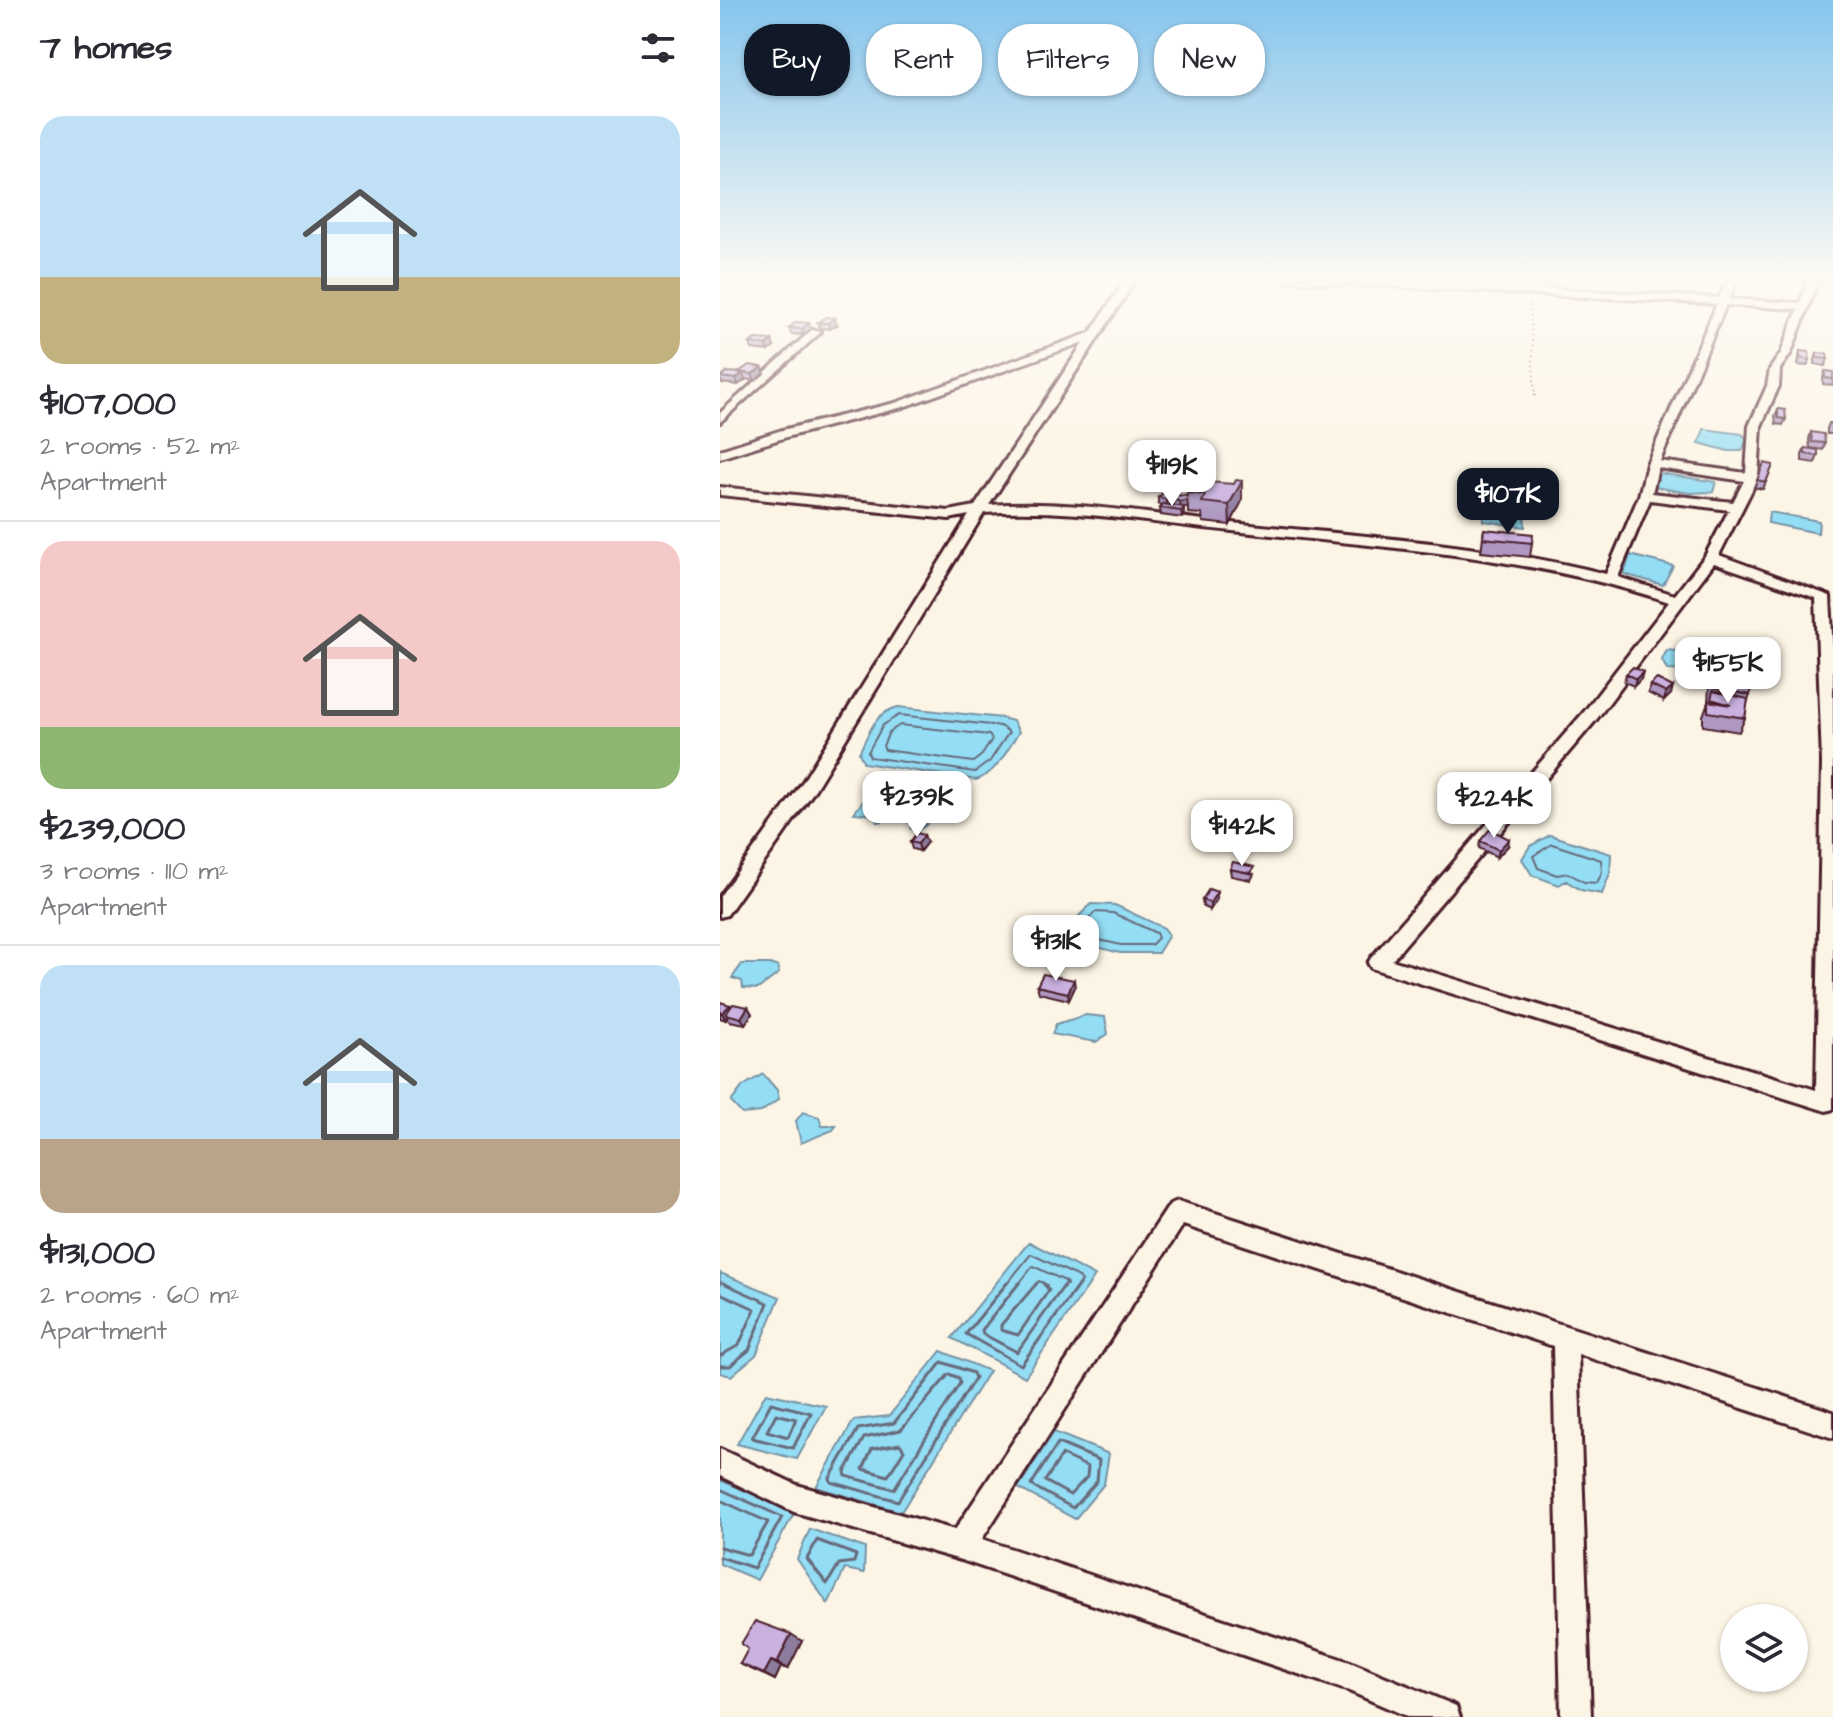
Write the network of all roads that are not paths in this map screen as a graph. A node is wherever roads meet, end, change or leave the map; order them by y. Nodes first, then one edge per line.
1 (787, 358) edge
2 (1030, 358) edge
3 (1080, 358) edge
4 (1700, 358) edge
5 (1782, 358) edge
6 (720, 419) edge
7 (720, 454) edge
8 (1653, 464) junction
9 (1752, 478) junction
10 (720, 491) edge
11 (1645, 496) junction
12 (981, 507) junction
13 (1739, 507) junction
14 (1711, 557) junction
15 (1610, 580) junction
16 (1677, 600) junction
17 (1831, 908) edge
18 (720, 910) edge
19 (1831, 1082) edge
20 (1565, 1338) junction
21 (1833, 1425) edge
22 (720, 1462) edge
23 (961, 1546) junction
24 (1445, 1717) edge
25 (1576, 1717) edge

1 - 6 street
2 - 7 street
3 - 12 street
4 - 8 street
5 - 9 street
8 - 9 street
8 - 11 street
9 - 13 street
10 - 12 street
11 - 13 street
11 - 15 street
12 - 15 street
12 - 18 street
13 - 14 street
14 - 16 street
14 - 17 street
15 - 16 street
16 - 19 street
17 - 19 street
20 - 21 street
20 - 23 street
20 - 25 street
22 - 23 street
23 - 24 street

